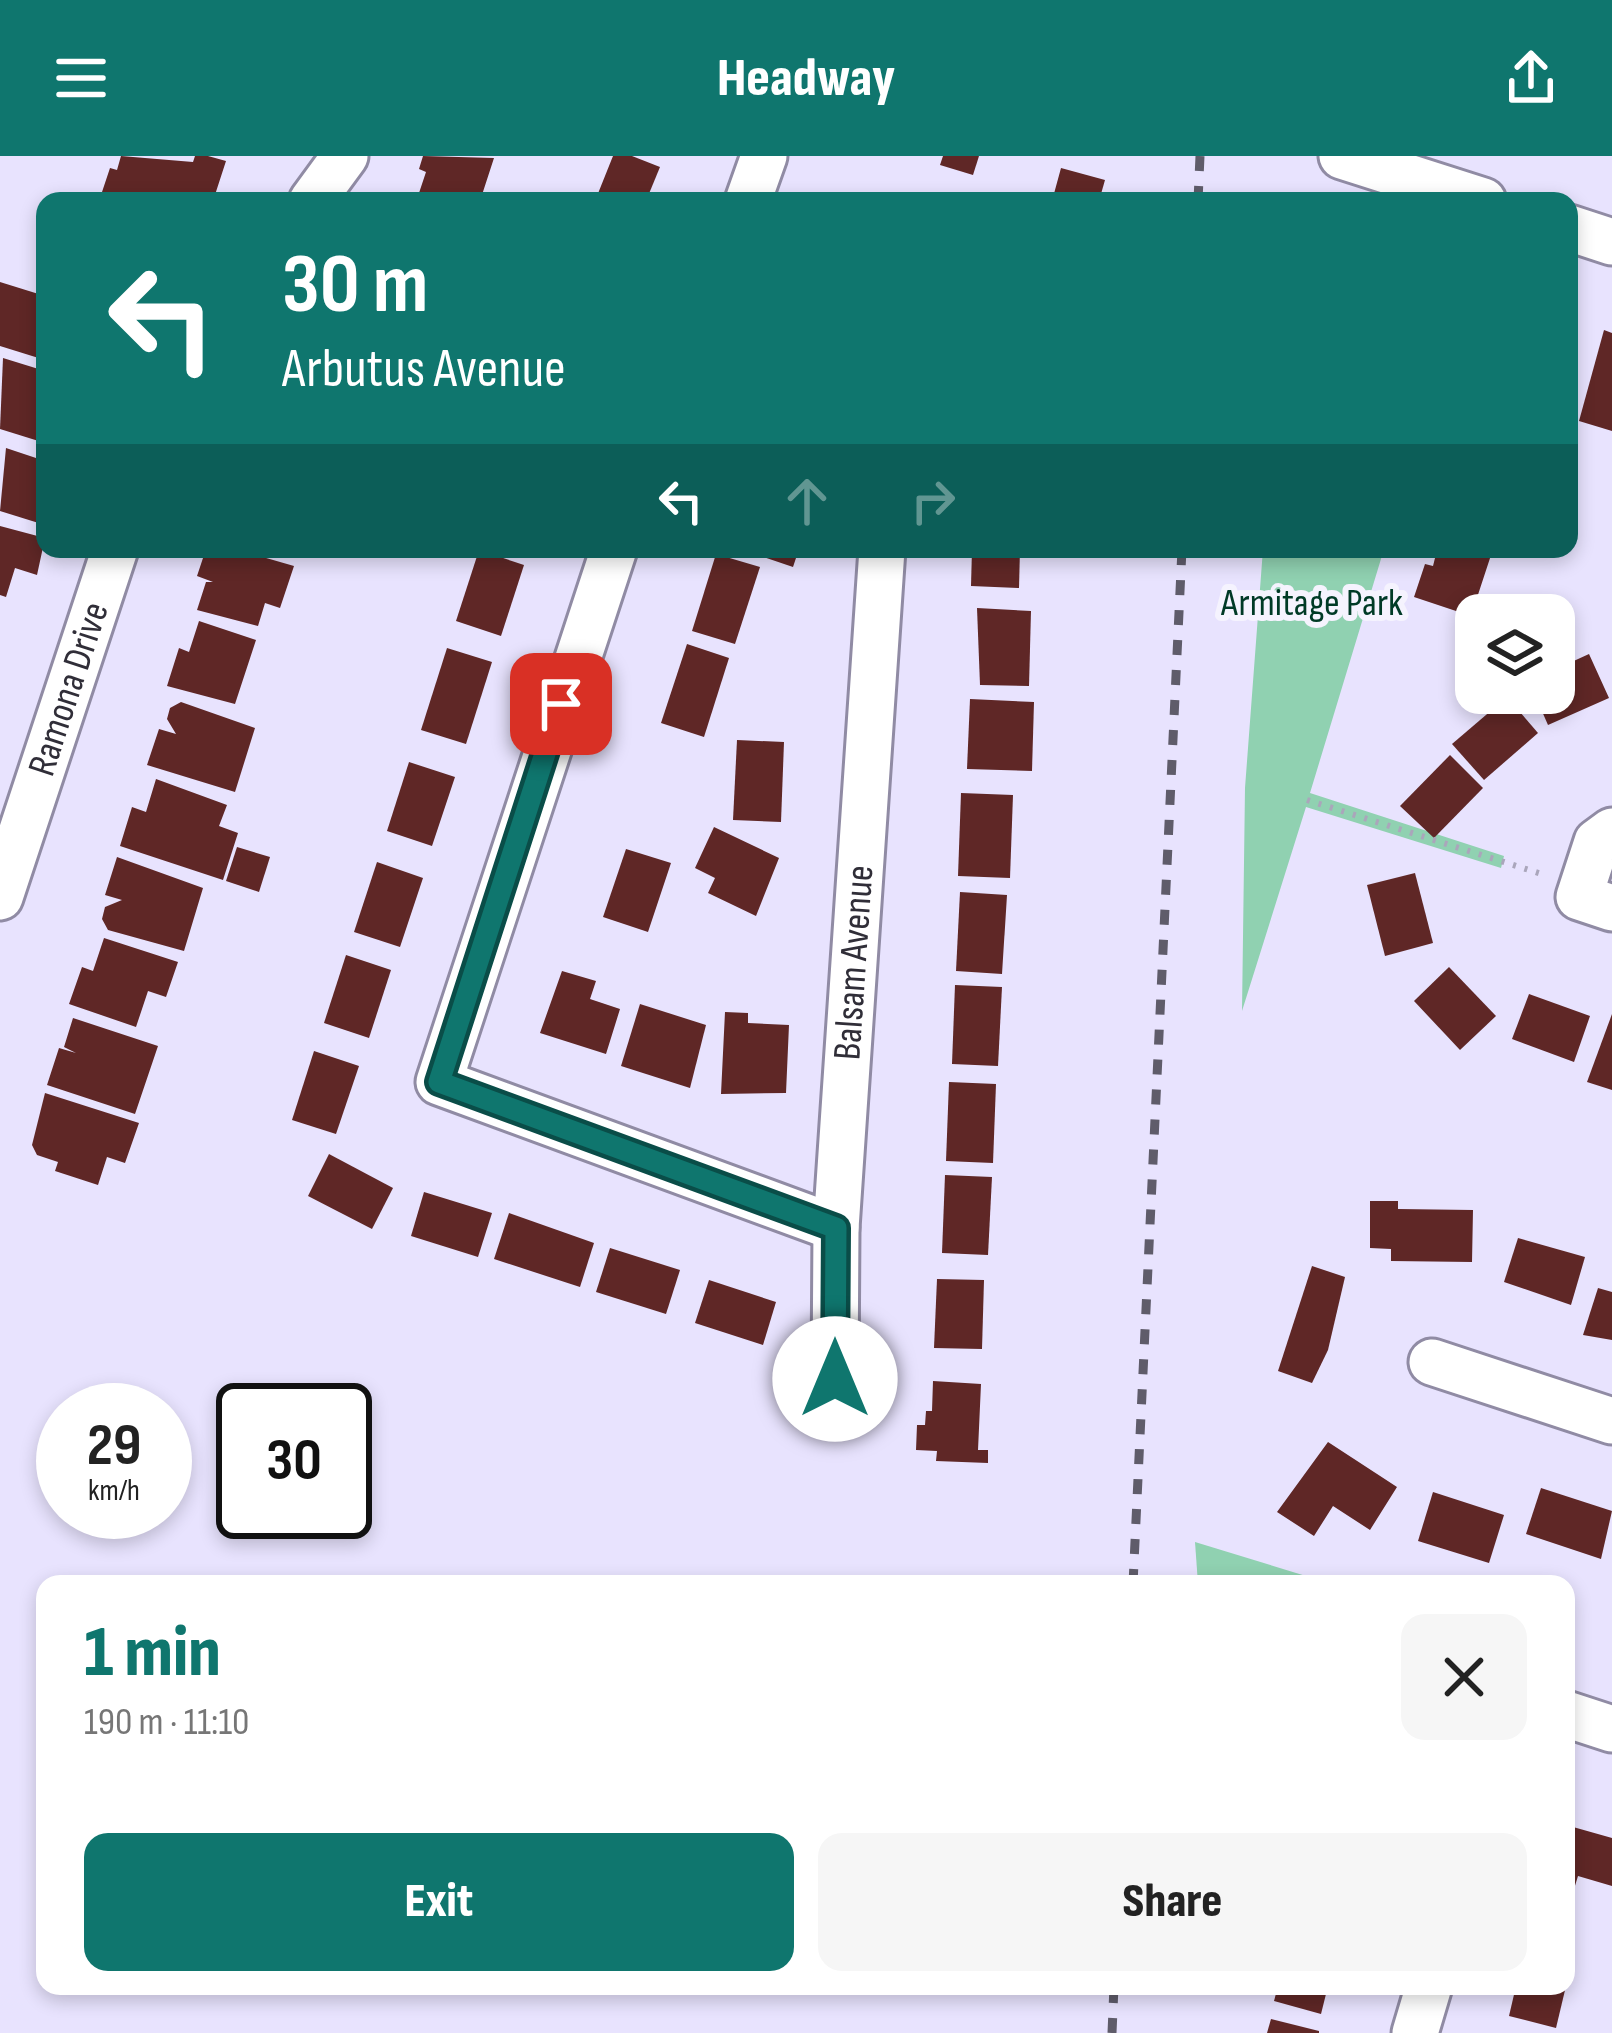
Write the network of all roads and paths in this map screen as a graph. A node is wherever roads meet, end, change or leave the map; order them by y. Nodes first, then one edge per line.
1 (345, 156) edge
2 (764, 156) edge
3 (1342, 156) edge
4 (319, 192) edge
5 (751, 192) edge
6 (1455, 192) edge
7 (1578, 231) edge
8 (1612, 242) edge
9 (112, 558) edge
10 (611, 558) edge
11 (881, 558) edge
12 (1306, 800) dead end
13 (1612, 831) edge
14 (0, 897) edge
15 (1597, 897) edge
16 (836, 1228) junction
17 (1432, 1362) dead end
18 (835, 1379) dead end
19 (1612, 1421) edge
20 (1575, 1717) edge
21 (1612, 1730) edge
22 (1426, 1995) edge
23 (1415, 2033) edge

1 - 4 street
2 - 5 street
3 - 6 street
7 - 8 street
9 - 14 street, Ramona Drive
10 - 16 street
11 - 16 street, Balsam Avenue
12 - 15 path
13 - 15 street
16 - 18 street, Balsam Avenue
17 - 19 street
20 - 21 street
22 - 23 street

